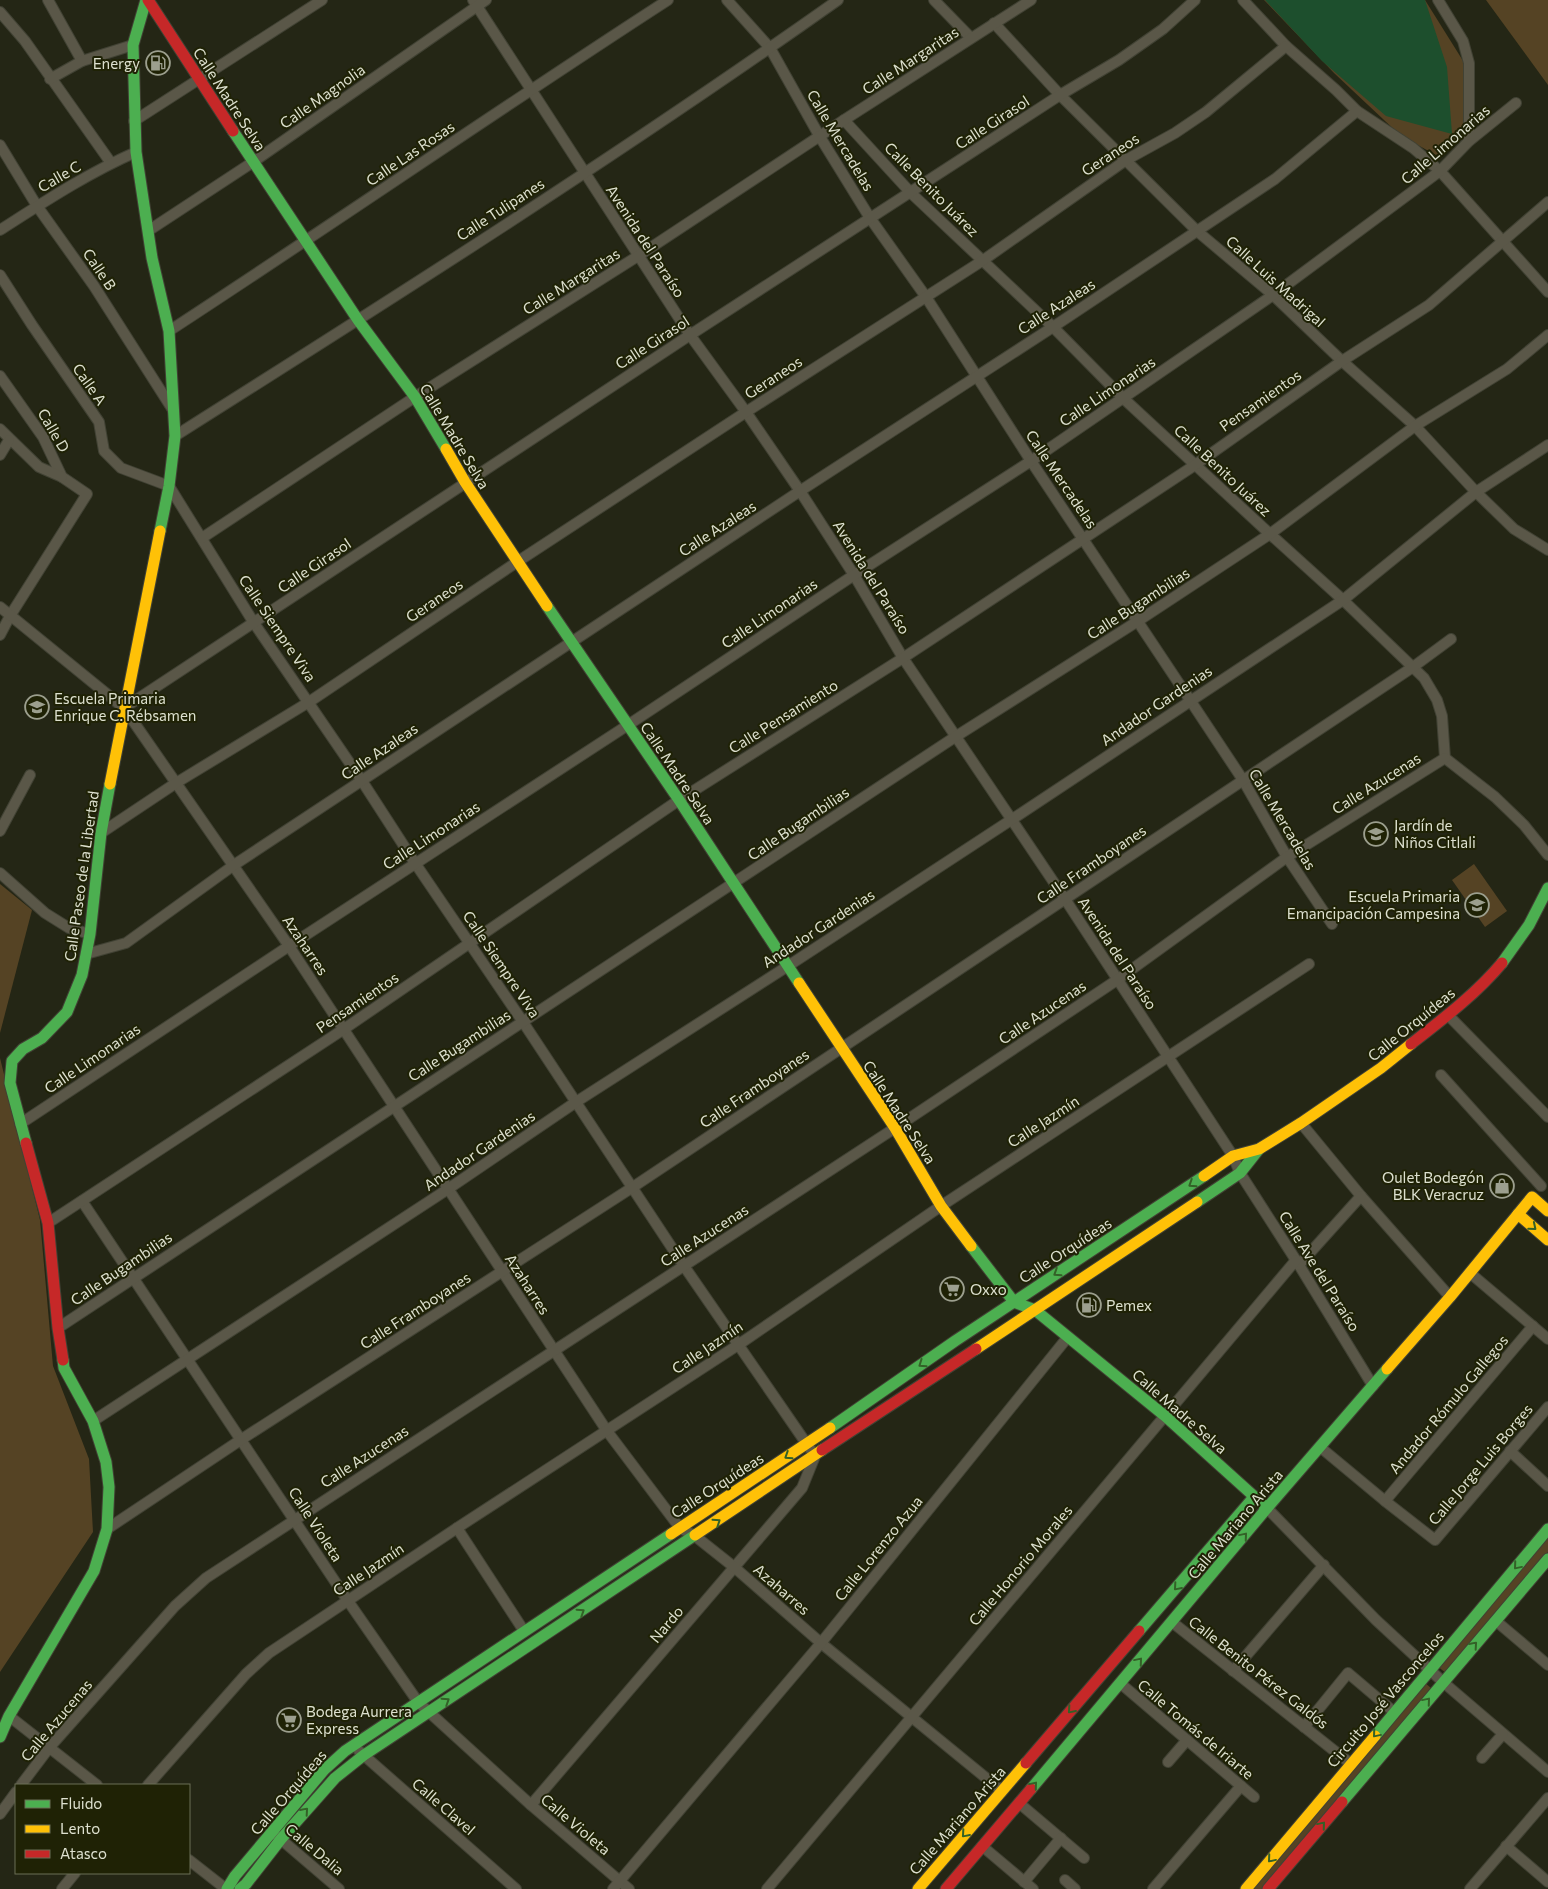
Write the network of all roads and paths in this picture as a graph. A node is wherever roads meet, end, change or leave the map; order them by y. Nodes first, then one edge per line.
1 (48, 0) edge
2 (147, 0) edge
3 (322, 0) edge
4 (486, 0) edge
5 (668, 0) edge
6 (727, 0) edge
7 (838, 0) edge
8 (934, 0) edge
9 (1032, 0) edge
10 (1195, 0) edge
11 (1243, 0) edge
12 (1438, 0) edge
13 (475, 3) edge
14 (0, 12) edge
15 (994, 23) junction
16 (971, 38) junction
17 (132, 44) junction
18 (1286, 46) junction
19 (770, 48) junction
20 (82, 61) junction
21 (50, 79) junction
22 (199, 79) junction
23 (531, 89) junction
24 (1060, 95) junction
25 (1516, 103) dead end
26 (1357, 112) junction
27 (844, 120) junction
28 (134, 121) junction
29 (820, 137) junction
30 (1469, 141) junction
31 (0, 145) edge
32 (136, 152) junction
33 (1126, 160) junction
34 (253, 162) junction
35 (111, 163) junction
36 (1440, 171) junction
37 (583, 173) junction
38 (911, 193) junction
39 (1548, 202) edge
40 (37, 206) junction
41 (870, 218) junction
42 (0, 230) edge
43 (148, 231) junction
44 (1198, 231) junction
45 (1504, 241) junction
46 (305, 242) junction
47 (638, 256) junction
48 (982, 260) junction
49 (0, 275) edge
50 (1548, 292) edge
51 (1273, 295) junction
52 (926, 297) junction
53 (358, 320) junction
54 (1053, 327) junction
55 (169, 331) junction
56 (690, 335) junction
57 (1548, 335) edge
58 (1342, 361) junction
59 (0, 376) edge
60 (977, 376) junction
61 (415, 397) junction
62 (1123, 398) junction
63 (173, 411) junction
64 (746, 412) junction
65 (1415, 426) junction
66 (0, 429) edge
67 (174, 436) junction
68 (9, 440) junction
69 (1548, 445) edge
70 (0, 455) edge
71 (1031, 461) junction
72 (1195, 464) junction
73 (62, 477) junction
74 (465, 482) junction
75 (169, 486) junction
76 (800, 491) junction
77 (1476, 492) junction
78 (1270, 534) junction
79 (202, 538) junction
80 (1084, 540) junction
81 (1548, 550) edge
82 (517, 562) junction
83 (854, 575) junction
84 (1343, 600) junction
85 (0, 607) edge
86 (10, 616) junction
87 (1138, 622) junction
88 (254, 623) junction
89 (0, 635) edge
90 (1451, 639) dead end
91 (571, 642) junction
92 (904, 658) junction
93 (1413, 667) junction
94 (1190, 700) junction
95 (309, 702) junction
96 (124, 708) junction
97 (628, 726) junction
98 (955, 736) junction
99 (1445, 758) junction
100 (30, 775) dead end
101 (1243, 780) junction
102 (362, 781) junction
103 (176, 784) junction
104 (679, 800) junction
105 (1011, 820) junction
106 (0, 831) edge
107 (101, 833) junction
108 (1548, 855) edge
109 (1287, 857) junction
110 (415, 863) junction
111 (234, 865) junction
112 (0, 872) edge
113 (734, 884) junction
114 (1548, 888) edge
115 (1065, 899) junction
116 (1332, 924) dead end
117 (90, 934) junction
118 (470, 944) junction
119 (289, 946) junction
120 (86, 954) junction
121 (1310, 964) dead end
122 (788, 966) junction
123 (1117, 980) junction
124 (1448, 1015) junction
125 (523, 1022) junction
126 (344, 1029) junction
127 (841, 1048) junction
128 (1167, 1058) junction
129 (1442, 1075) dead end
130 (576, 1102) junction
131 (393, 1106) junction
132 (1548, 1117) edge
133 (1301, 1123) junction
134 (20, 1124) junction
135 (895, 1128) junction
136 (1259, 1149) junction
137 (1232, 1156) junction
138 (1240, 1173) junction
139 (1545, 1182) edge
140 (633, 1187) junction
141 (448, 1189) junction
142 (1361, 1196) junction
143 (1532, 1197) junction
144 (82, 1201) junction
145 (941, 1206) junction
146 (1548, 1211) edge
147 (1518, 1214) junction
148 (48, 1223) junction
149 (1548, 1240) edge
150 (1297, 1262) junction
151 (684, 1266) junction
152 (502, 1271) junction
153 (1470, 1272) junction
154 (134, 1278) junction
155 (1450, 1297) junction
156 (1014, 1302) junction
157 (1035, 1310) junction
158 (1533, 1326) junction
159 (58, 1328) junction
160 (1068, 1338) junction
161 (1548, 1339) edge
162 (956, 1341) junction
163 (738, 1345) junction
164 (553, 1351) junction
165 (965, 1355) junction
166 (189, 1360) junction
167 (1373, 1386) junction
168 (1548, 1407) edge
169 (1166, 1416) junction
170 (93, 1422) junction
171 (607, 1431) junction
172 (242, 1440) junction
173 (807, 1444) junction
174 (1320, 1447) junction
175 (1510, 1451) junction
176 (815, 1456) junction
177 (1548, 1486) edge
178 (1254, 1497) junction
179 (1385, 1501) junction
180 (1267, 1508) junction
181 (294, 1519) junction
182 (457, 1528) junction
183 (680, 1528) junction
184 (107, 1529) junction
185 (1548, 1529) edge
186 (695, 1536) junction
187 (1548, 1559) edge
188 (1324, 1565) junction
189 (734, 1567) junction
190 (348, 1601) junction
191 (1496, 1621) junction
192 (1172, 1622) junction
193 (524, 1631) junction
194 (821, 1643) junction
195 (1548, 1665) edge
196 (1429, 1670) junction
197 (1234, 1671) junction
198 (1443, 1682) junction
199 (1120, 1683) junction
200 (418, 1702) junction
201 (1394, 1712) junction
202 (428, 1713) junction
203 (9, 1716) junction
204 (912, 1717) junction
205 (1304, 1727) junction
206 (1503, 1734) junction
207 (0, 1737) edge
208 (1186, 1740) junction
209 (353, 1746) junction
210 (49, 1748) junction
211 (364, 1755) junction
212 (1482, 1758) dead end
213 (1168, 1762) dead end
214 (1351, 1764) junction
215 (1548, 1772) edge
216 (22, 1784) edge
217 (96, 1784) edge
218 (149, 1784) edge
219 (1240, 1786) junction
220 (1002, 1791) junction
221 (15, 1793) edge
222 (1254, 1797) dead end
223 (1548, 1798) edge
224 (1019, 1802) junction
225 (531, 1805) junction
226 (0, 1814) edge
227 (276, 1836) junction
228 (1061, 1838) junction
229 (982, 1846) junction
230 (1506, 1846) junction
231 (1084, 1858) dead end
232 (190, 1861) edge
233 (75, 1874) edge
234 (1065, 1880) dead end
235 (1024, 1882) junction
236 (1548, 1882) edge
237 (616, 1885) edge
238 (62, 1889) edge
239 (227, 1889) edge
240 (240, 1889) edge
241 (339, 1889) edge
242 (516, 1889) edge
243 (629, 1889) edge
244 (767, 1889) edge
245 (918, 1889) edge
246 (946, 1889) edge
247 (1032, 1889) edge
248 (1075, 1889) edge
249 (1153, 1889) edge
250 (1246, 1889) edge
251 (1268, 1889) edge
252 (1470, 1889) edge

1 - 20 street
2 - 17 street, Calle Madre Selva
2 - 22 street, Calle Madre Selva
3 - 22 street
4 - 13 street, Calle Magnolia
5 - 23 street, Calle Las Rosas
6 - 19 street, Calle Mercadelas
7 - 19 street, Calle Tulipanes
8 - 16 street
9 - 15 street, Calle Margaritas
10 - 24 street, Calle Girasol
11 - 18 street
12 - 30 street
13 - 23 street, Avenida del Paraíso
13 - 34 street, Calle Magnolia
14 - 21 street
15 - 16 street, Calle Margaritas
15 - 24 street, Calle Luis Madrigal
16 - 27 street, Calle Margaritas
17 - 20 street
17 - 28 street, Calle Madre Selva
18 - 26 street
18 - 33 street, Geraneos
19 - 29 street, Calle Mercadelas
19 - 37 street, Calle Tulipanes
20 - 21 street
21 - 35 street
22 - 28 street
22 - 34 street, Calle Madre Selva
23 - 37 street, Avenida del Paraíso
23 - 46 street, Calle Las Rosas
24 - 33 street, Calle Luis Madrigal
24 - 38 street, Calle Girasol
25 - 30 street, Calle Limonarias
26 - 36 street
26 - 44 street, Calle Azaleas
27 - 29 street, Calle Margaritas
27 - 38 street, Calle Benito Juárez
28 - 32 street, Calle Madre Selva
29 - 41 street, Calle Mercadelas
29 - 47 street, Calle Margaritas
30 - 36 street, Calle Limonarias
31 - 40 street, Calle B
32 - 35 street, Calle C
32 - 43 street, Calle Madre Selva
33 - 44 street, Calle Luis Madrigal
33 - 48 street, Geraneos
34 - 43 street, Calle Magnolia
34 - 46 street, Calle Madre Selva
35 - 40 street, Calle C
36 - 45 street
36 - 51 street, Calle Limonarias
37 - 47 street, Avenida del Paraíso
37 - 53 street, Calle Tulipanes
38 - 41 street, Calle Girasol
38 - 48 street, Calle Benito Juárez
39 - 45 street, Pensamientos
40 - 42 street, Calle C
40 - 63 street, Calle B
41 - 52 street, Calle Mercadelas
41 - 56 street, Calle Girasol
43 - 55 street, Calle Madre Selva
44 - 51 street, Calle Luis Madrigal
44 - 54 street, Calle Azaleas
45 - 50 street
45 - 58 street, Pensamientos
46 - 53 street, Calle Madre Selva
46 - 55 street, Calle Las Rosas
47 - 56 street, Avenida del Paraíso
47 - 61 street, Calle Margaritas
48 - 52 street, Geraneos
48 - 54 street, Calle Benito Juárez
49 - 75 street, Calle A
51 - 58 street, Calle Luis Madrigal
51 - 62 street, Calle Limonarias
52 - 60 street, Calle Mercadelas
52 - 64 street, Geraneos
53 - 61 street, Calle Madre Selva
53 - 67 street, Calle Tulipanes
54 - 60 street, Calle Azaleas
54 - 62 street, Calle Benito Juárez
55 - 63 street, Calle Madre Selva
56 - 64 street, Avenida del Paraíso
56 - 74 street, Calle Girasol
57 - 65 street, Calle Bugambilias
58 - 65 street, Calle Luis Madrigal
58 - 72 street, Pensamientos
59 - 73 street, Calle D
60 - 71 street, Calle Mercadelas
60 - 76 street, Calle Azaleas
61 - 74 street, Calle Madre Selva
61 - 79 street, Calle Margaritas
62 - 71 street, Calle Limonarias
62 - 72 street, Calle Benito Juárez
63 - 67 street, Calle Madre Selva
64 - 76 street, Avenida del Paraíso
64 - 82 street, Geraneos
65 - 77 street, Calle Luis Madrigal
65 - 78 street, Calle Bugambilias
66 - 68 street
67 - 75 street, Calle Madre Selva
68 - 70 street
68 - 73 street
69 - 77 street, Andador Gardenias
71 - 80 street, Calle Mercadelas
71 - 83 street, Calle Limonarias
72 - 78 street, Calle Benito Juárez
72 - 80 street, Pensamientos
73 - 86 street, Calle D
74 - 82 street, Calle Madre Selva
74 - 88 street, Calle Girasol
75 - 79 street, Calle Siempre Viva
75 - 96 street, Calle Paseo de la Libertad
76 - 83 street, Avenida del Paraíso
76 - 91 street, Calle Azaleas
77 - 81 street, Calle Luis Madrigal
77 - 84 street, Andador Gardenias
78 - 84 street, Calle Benito Juárez
78 - 87 street, Calle Bugambilias
79 - 88 street, Calle Siempre Viva
80 - 87 street, Calle Mercadelas
80 - 92 street, Pensamientos
82 - 91 street, Calle Madre Selva
82 - 95 street, Geraneos
83 - 92 street, Avenida del Paraíso
83 - 97 street, Calle Limonarias
84 - 93 street, Calle Benito Juárez
84 - 94 street, Andador Gardenias
85 - 86 street, Azaharres
86 - 89 street
86 - 96 street, Azaharres
87 - 94 street, Calle Mercadelas
87 - 98 street, Calle Bugambilias
88 - 95 street, Calle Siempre Viva
88 - 96 street, Calle Girasol
90 - 93 street, Calle Framboyanes
91 - 97 street, Calle Madre Selva
91 - 102 street, Calle Azaleas
92 - 98 street, Avenida del Paraíso
92 - 104 street, Calle Pensamiento
93 - 99 street, Calle Benito Juárez
93 - 101 street, Calle Framboyanes
94 - 101 street, Calle Mercadelas
94 - 105 street, Andador Gardenias
95 - 102 street, Calle Siempre Viva
95 - 103 street, Geraneos
96 - 103 street, Azaharres
96 - 107 street, Calle Paseo de la Libertad
97 - 104 street, Calle Madre Selva
97 - 110 street, Calle Limonarias
98 - 105 street, Avenida del Paraíso
98 - 113 street, Calle Bugambilias
99 - 108 street
99 - 109 street, Calle Azucenas
100 - 106 street
101 - 109 street, Calle Mercadelas
101 - 115 street, Calle Framboyanes
102 - 110 street, Calle Siempre Viva
102 - 111 street, Calle Azaleas
103 - 107 street, Geraneos
103 - 111 street, Azaharres
104 - 113 street, Calle Madre Selva
104 - 118 street, Pensamientos
105 - 115 street, Avenida del Paraíso
105 - 122 street, Andador Gardenias
107 - 117 street, Calle Paseo de la Libertad
109 - 116 street, Calle Mercadelas
109 - 123 street, Calle Azucenas
110 - 118 street, Calle Siempre Viva
110 - 119 street, Calle Limonarias
111 - 119 street, Azaharres
111 - 120 street, Calle Azaleas
112 - 117 street
113 - 122 street, Calle Madre Selva
113 - 125 street, Calle Bugambilias
114 - 124 street, Calle Orquídeas
115 - 123 street, Avenida del Paraíso
115 - 127 street, Calle Framboyanes
117 - 120 street, Calle Paseo de la Libertad
118 - 125 street, Calle Siempre Viva
118 - 126 street, Pensamientos
119 - 126 street, Azaharres
119 - 134 street, Calle Limonarias
120 - 134 street, Calle Paseo de la Libertad
121 - 128 street, Calle Jazmín
122 - 127 street, Calle Madre Selva
122 - 130 street, Andador Gardenias
123 - 128 street, Avenida del Paraíso
123 - 135 street, Calle Azucenas
124 - 132 street
124 - 133 street, Calle Orquídeas
125 - 130 street, Calle Siempre Viva
125 - 131 street, Calle Bugambilias
126 - 131 street, Azaharres
126 - 144 street, Pensamientos
127 - 135 street, Calle Madre Selva
127 - 140 street, Calle Framboyanes
128 - 137 street, Avenida del Paraíso
128 - 145 street, Calle Jazmín
129 - 139 street
130 - 140 street, Calle Siempre Viva
130 - 141 street, Andador Gardenias
131 - 141 street, Azaharres
131 - 154 street, Calle Bugambilias
133 - 136 street, Calle Orquídeas
133 - 142 street
134 - 148 street, Calle Paseo de la Libertad
135 - 145 street, Calle Madre Selva
135 - 151 street, Calle Azucenas
136 - 137 street, Calle Orquídeas
136 - 138 street, Calle Orquídeas
137 - 138 street, Avenida del Paraíso
137 -> 156 street, Calle Orquídeas
138 - 150 street, Calle Ave del Paraíso
138 - 157 street, Calle Orquídeas
139 - 143 street, Calle Mariano Arista
140 - 151 street, Calle Siempre Viva
140 - 152 street, Calle Framboyanes
141 - 152 street, Azaharres
141 - 166 street, Andador Gardenias
142 - 150 street, Calle Honorio Morales
142 - 155 street
143 - 146 street
143 - 147 street, Calle Mariano Arista
144 - 148 street, Pensamientos
144 - 154 street, Calle Violeta
145 - 156 street, Calle Madre Selva
145 - 163 street, Calle Jazmín
147 -> 149 street
147 - 153 street, Calle Mariano Arista
148 - 159 street, Calle Paseo de la Libertad
150 - 167 street, Calle Ave del Paraíso
150 - 169 street, Calle Honorio Morales
151 - 163 street, Calle Siempre Viva
151 - 164 street, Calle Azucenas
152 - 164 street, Azaharres
152 - 172 street, Calle Framboyanes
153 - 155 street, Calle Mariano Arista
153 - 158 street
154 - 159 street, Calle Bugambilias
154 - 166 street, Calle Violeta
155 - 167 street, Calle Mariano Arista
156 - 157 street, Calle Madre Selva
156 - 162 street, Calle Orquídeas
157 - 160 street, Calle Madre Selva
157 - 165 street, Calle Orquídeas
158 - 161 street
158 - 179 street, Andador Rómulo Gallegos
159 - 170 street, Calle Paseo de la Libertad
160 - 169 street, Calle Madre Selva
160 - 194 street, Calle Lorenzo Azua
162 - 165 street
162 -> 173 street, Calle Orquídeas
163 - 171 street, Calle Jazmín
163 - 173 street, Calle Siempre Viva
164 - 171 street, Azaharres
164 - 181 street, Calle Azucenas
165 - 176 street, Calle Orquídeas
166 - 170 street, Andador Gardenias
166 - 172 street, Calle Violeta
167 - 174 street, Calle Mariano Arista
168 - 175 street, Calle Jorge Luis Borges
169 - 178 street, Calle Madre Selva
169 - 204 street, Calle Honorio Morales
170 - 184 street, Calle Paseo de la Libertad
171 - 182 street, Calle Jazmín
171 - 183 street, Azaharres
172 - 181 street, Calle Violeta
172 - 184 street, Calle Framboyanes
173 - 176 street, Calle Siempre Viva
173 -> 183 street, Calle Orquídeas
174 - 179 street
174 - 180 street, Calle Mariano Arista
175 - 177 street
175 - 179 street, Calle Jorge Luis Borges
186 -> 176 street, Calle Orquídeas
176 - 189 street, Nardo
178 - 180 street, Calle Madre Selva
178 -> 220 street, Calle Mariano Arista
180 - 188 street
192 -> 180 street, Calle Mariano Arista
181 - 190 street, Calle Violeta
181 - 210 street, Calle Azucenas
182 - 190 street, Calle Jazmín
182 - 193 street
183 - 186 street, Azaharres
183 - 193 street, Calle Orquídeas
184 - 203 street, Calle Paseo de la Libertad
185 -> 196 street, Circuito José Vasconcelos
186 - 189 street, Azaharres
202 -> 186 street, Calle Orquídeas
187 - 191 street
188 - 196 street
188 - 197 street
189 - 194 street, Azaharres
189 - 225 street, Nardo
190 - 200 street, Calle Violeta
190 - 218 street, Calle Jazmín
191 - 195 street
198 -> 191 street
192 - 197 street, Calle Benito Pérez Galdós
199 -> 192 street, Calle Mariano Arista
193 - 200 street, Calle Orquídeas
194 - 204 street, Azaharres
194 - 237 street, Calle Lorenzo Azua
196 - 198 street
196 - 201 street, Circuito José Vasconcelos
197 - 205 street, Calle Benito Pérez Galdós
198 - 206 street
251 -> 198 street
199 - 208 street, Calle Tomás de Iriarte
224 -> 199 street, Calle Mariano Arista
200 - 202 street, Calle Violeta
200 - 209 street, Calle Orquídeas
201 - 205 street
201 -> 214 street, Circuito José Vasconcelos
202 - 211 street, Calle Orquídeas
202 - 225 street, Calle Violeta
203 - 207 street, Calle Paseo de la Libertad
203 - 210 street
204 - 220 street, Azaharres
204 - 244 street, Calle Honorio Morales
205 - 214 street, Calle Benito Pérez Galdós
206 - 212 street
206 - 215 street
208 - 213 street
208 - 219 street, Calle Tomás de Iriarte
209 - 211 street, Calle Clavel
209 - 227 street, Calle Orquídeas
210 - 216 street, Calle Azucenas
210 - 217 street
227 -> 211 street, Calle Orquídeas
211 - 242 street, Calle Clavel
214 -> 250 street, Circuito José Vasconcelos
219 - 222 street, Calle Tomás de Iriarte
219 - 249 street
220 -> 245 street, Calle Mariano Arista
221 - 226 street
223 - 230 street
224 - 228 street
224 - 229 street, Calle Mariano Arista
225 - 237 street, Calle Violeta
227 - 239 street, Calle Orquídeas
227 - 240 street, Calle Orquídeas
227 - 241 street, Calle Dalia
228 - 231 street
228 - 235 street
229 - 235 street
229 - 246 street, Calle Mariano Arista
230 - 236 street
230 - 252 street
232 - 239 street
233 - 238 street
234 - 248 street
235 - 247 street
237 - 243 street, Calle Violeta

